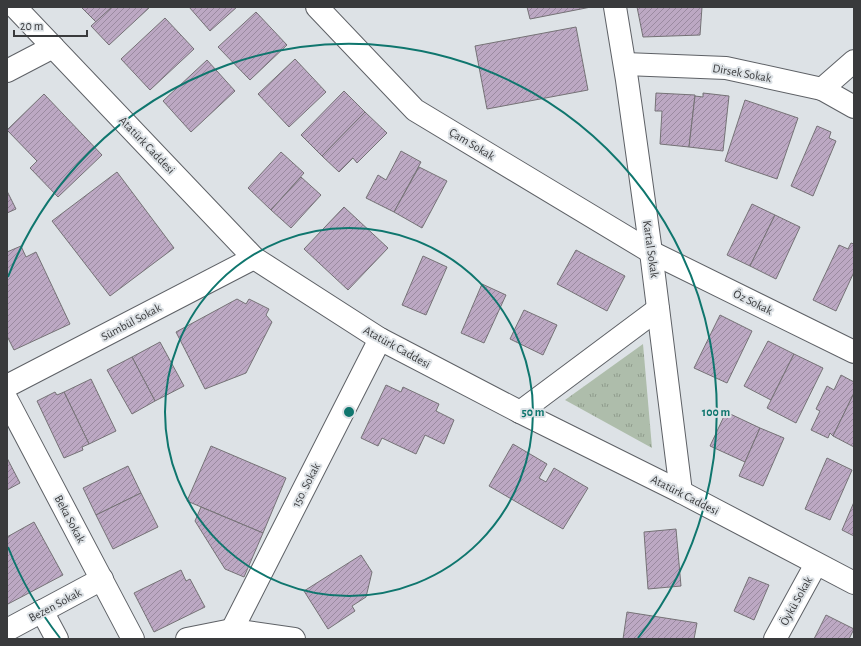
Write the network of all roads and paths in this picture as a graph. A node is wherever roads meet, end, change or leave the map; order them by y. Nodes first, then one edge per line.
1 (15, 7) edge
2 (317, 7) edge
3 (615, 7) edge
4 (53, 47) junction
5 (854, 61) edge
6 (625, 64) junction
7 (7, 71) edge
8 (822, 89) junction
9 (854, 107) edge
10 (651, 252) junction
11 (254, 258) junction
12 (658, 309) junction
13 (380, 339) junction
14 (854, 352) edge
15 (7, 386) edge
16 (7, 400) edge
17 (520, 412) junction
18 (681, 492) junction
19 (816, 564) junction
20 (102, 579) junction
21 (854, 583) edge
22 (42, 611) junction
23 (7, 630) edge
24 (232, 630) junction
25 (57, 639) edge
26 (133, 639) edge
27 (187, 639) edge
28 (294, 639) edge
29 (775, 639) edge

1 - 4 street, Atatürk Caddesi
2 - 10 street, Çam Sokak
3 - 6 street, Kartal Sokak
4 - 7 street
4 - 11 street, Atatürk Caddesi
5 - 8 street
6 - 8 street, Dirsek Sokak
6 - 10 street, Kartal Sokak
8 - 9 street, Dirsek Sokak
10 - 12 street, Kartal Sokak
10 - 14 street, Öz Sokak
11 - 13 street, Atatürk Caddesi
11 - 15 street, Sümbül Sokak
12 - 17 street
12 - 18 street, Kartal Sokak
13 - 17 street, Atatürk Caddesi
13 - 24 street, 150. Sokak
16 - 20 street, Beka Sokak
17 - 18 street, Atatürk Caddesi
18 - 19 street, Atatürk Caddesi
19 - 21 street, Atatürk Caddesi
19 - 29 street, Öykü Sokak
20 - 22 street, Bezen Sokak
20 - 26 street, Beka Sokak
22 - 23 street, Bezen Sokak
22 - 25 street
24 - 27 street
24 - 28 street

